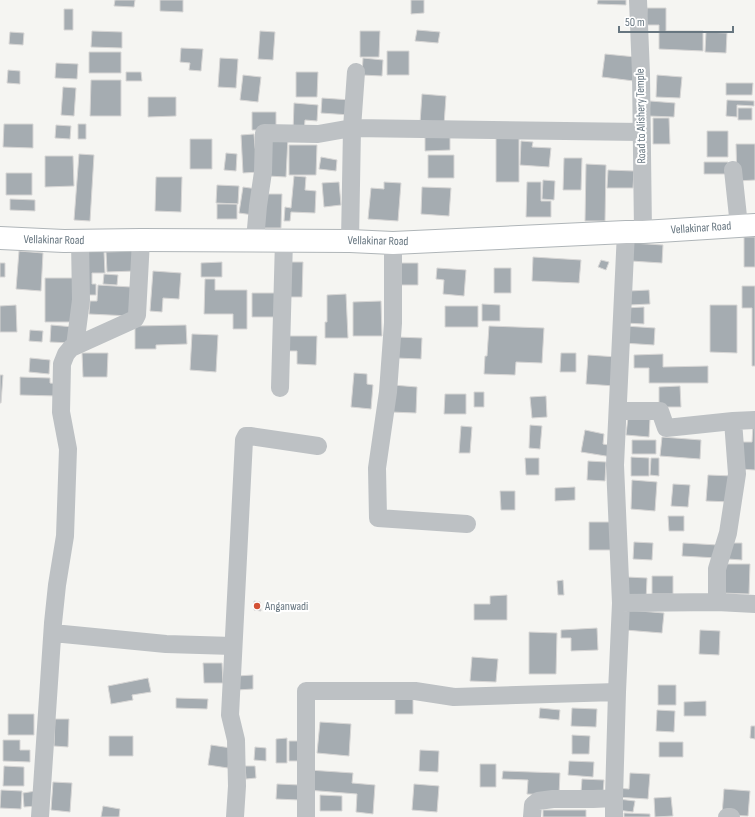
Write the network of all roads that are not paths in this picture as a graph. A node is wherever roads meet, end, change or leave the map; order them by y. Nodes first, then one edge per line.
1 (638, 0) edge
2 (356, 72) dead end
3 (352, 128) junction
4 (641, 132) junction
5 (733, 170) dead end
6 (747, 225) edge
7 (635, 232) junction
8 (0, 238) edge
9 (141, 240) junction
10 (255, 240) junction
11 (284, 240) junction
12 (350, 240) junction
13 (80, 241) junction
14 (393, 242) junction
15 (75, 346) junction
16 (280, 388) dead end
17 (618, 411) junction
18 (755, 420) edge
19 (733, 421) junction
20 (318, 446) dead end
21 (467, 524) dead end
22 (717, 602) junction
23 (621, 604) junction
24 (755, 604) edge
25 (53, 633) junction
26 (234, 646) junction
27 (617, 692) junction
28 (614, 798) junction
29 (40, 817) edge
30 (235, 817) edge
31 (306, 817) edge
32 (532, 817) edge
33 (614, 817) edge
34 (727, 817) edge
35 (732, 817) edge

1 - 4 street, Road to Alishery Temple
2 - 3 street
3 - 4 street
3 - 10 street
3 - 12 street
4 - 7 street, Road to Alishery Temple
5 - 6 street
6 - 7 main road, Vellakinar Road
7 - 14 main road, Vellakinar Road
7 - 17 street, Road to Alishery Temple
8 - 13 main road, Vellakinar Road
9 - 10 main road, Vellakinar Road
9 - 13 main road, Vellakinar Road
9 - 15 street
10 - 11 main road, Vellakinar Road
11 - 12 main road, Vellakinar Road
11 - 16 street
12 - 14 main road, Vellakinar Road
13 - 15 street
14 - 21 street
15 - 25 street
17 - 19 street
17 - 23 street, Road to Alishery Temple
18 - 19 street
19 - 22 street
20 - 26 street
22 - 23 street
22 - 24 street
23 - 27 street, Road to Alishery Temple
25 - 26 street
25 - 29 street
26 - 30 street
27 - 28 street, Road to Alishery Temple
27 - 31 street
28 - 32 street
28 - 33 street, Road to Alishery Temple
34 - 35 street

